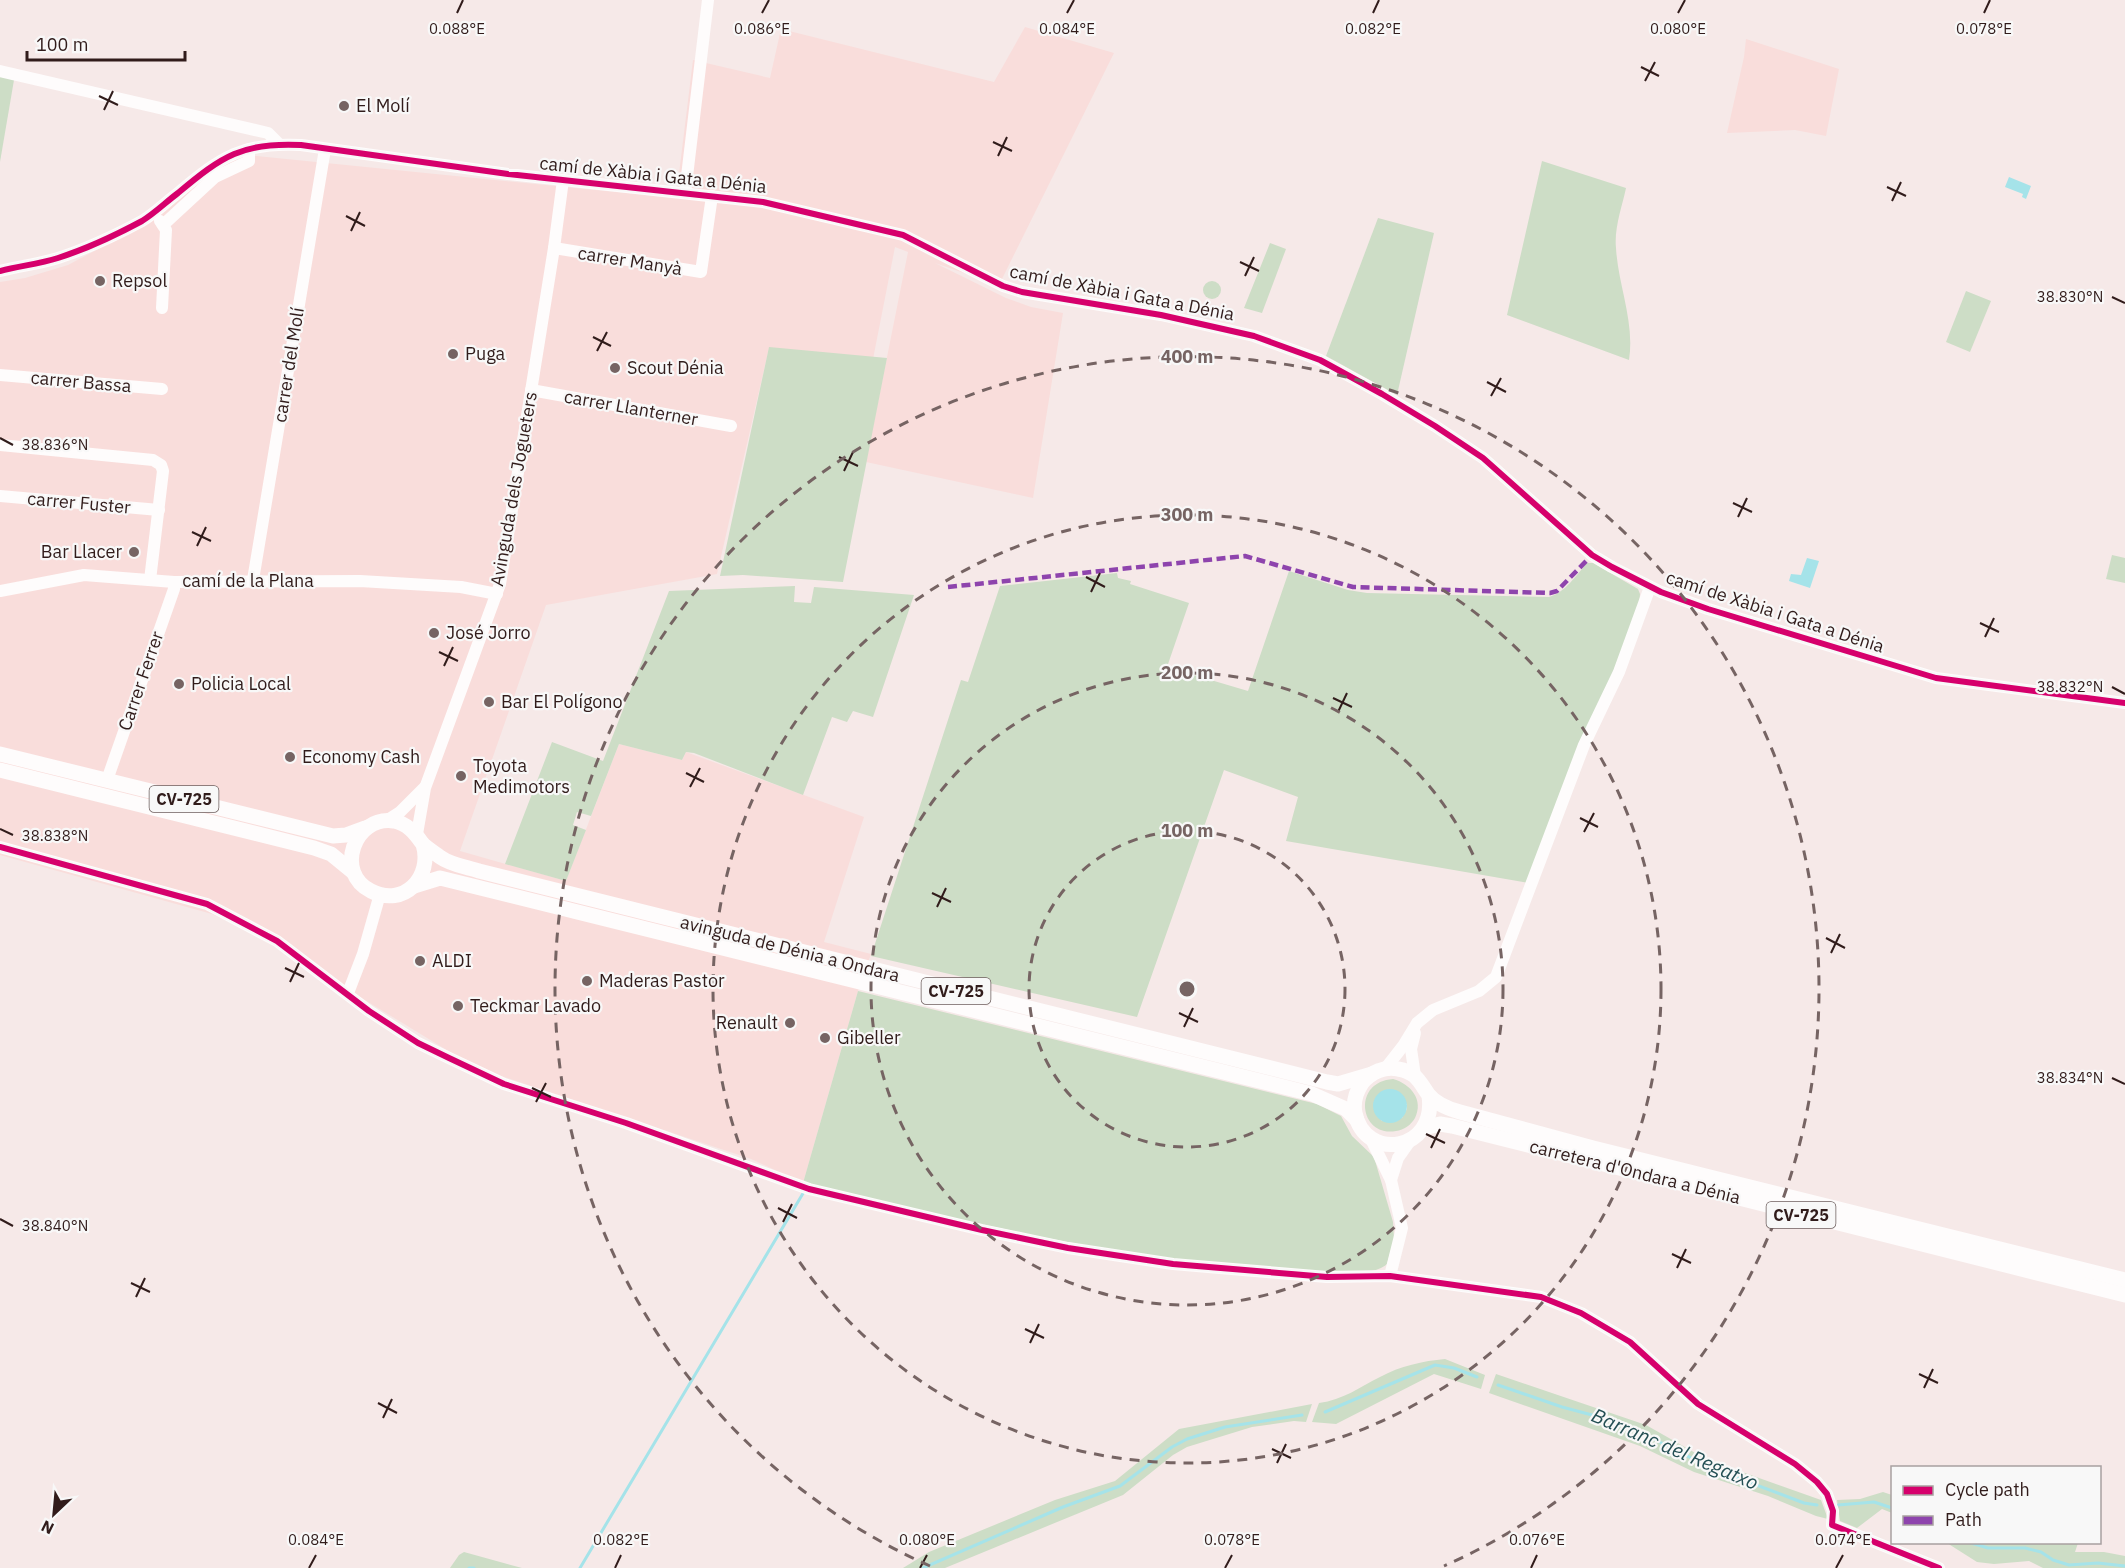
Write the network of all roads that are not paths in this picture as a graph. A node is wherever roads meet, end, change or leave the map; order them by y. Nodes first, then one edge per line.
1 (708, 0) edge
2 (0, 71) edge
3 (279, 144) junction
4 (249, 149) junction
5 (325, 149) junction
6 (563, 180) junction
7 (685, 193) junction
8 (712, 196) junction
9 (154, 213) junction
10 (163, 225) junction
11 (554, 248) junction
12 (0, 275) edge
13 (162, 308) dead end
14 (0, 375) edge
15 (162, 389) dead end
16 (531, 390) junction
17 (730, 426) dead end
18 (0, 445) edge
19 (0, 496) edge
20 (159, 510) junction
21 (150, 580) junction
22 (253, 580) junction
23 (174, 582) junction
24 (1650, 587) junction
25 (0, 591) edge
26 (497, 594) junction
27 (2125, 703) edge
28 (0, 754) edge
29 (0, 770) edge
30 (107, 780) junction
31 (425, 788) junction
32 (386, 821) junction
33 (367, 827) junction
34 (420, 839) junction
35 (0, 847) edge
36 (353, 872) junction
37 (414, 886) junction
38 (380, 894) junction
39 (348, 993) junction
40 (1417, 1023) junction
41 (1378, 1072) junction
42 (1415, 1076) junction
43 (1429, 1096) junction
44 (1357, 1120) junction
45 (1424, 1128) junction
46 (1370, 1137) junction
47 (1410, 1141) junction
48 (1391, 1180) junction
49 (1390, 1276) junction
50 (2125, 1280) edge
51 (2125, 1295) edge
52 (1939, 1568) edge

1 - 7 street
2 - 3 street
3 - 4 street, camí de Xàbia i Gata a Dénia
3 - 5 street, camí de Xàbia i Gata a Dénia
4 - 9 street, camí de Xàbia i Gata a Dénia
4 - 10 street
5 - 6 street, camí de Xàbia i Gata a Dénia
5 - 22 street, carrer del Molí
6 - 7 street, camí de Xàbia i Gata a Dénia
6 - 11 street, Avinguda dels Jogueters
7 - 8 street, camí de Xàbia i Gata a Dénia
8 - 11 street, carrer Manyà
8 - 24 street, camí de Xàbia i Gata a Dénia
9 - 10 street
9 - 12 street, camí de Xàbia i Gata a Dénia
10 - 13 street
11 - 16 street, Avinguda dels Jogueters
14 - 15 street, carrer Bassa
16 - 17 street, carrer Llanterner
16 - 26 street, Avinguda dels Jogueters
18 - 20 street
19 - 20 street, carrer Fuster
20 - 21 street
21 - 23 street, camí de la Plana
21 - 25 street, camí de la Plana
22 - 23 street, camí de la Plana
22 - 26 street, camí de la Plana
23 - 30 street, Carrer Ferrer
24 - 27 street, camí de Xàbia i Gata a Dénia
24 - 40 street
26 - 31 street, Avinguda dels Jogueters
28 - 30 main road, CV-725
29 - 36 main road, CV-725
30 - 33 main road, CV-725
31 - 32 street, Avinguda dels Jogueters
31 - 34 street, Avinguda dels Jogueters
32 - 33 main road, CV-725
32 - 34 main road, CV-725
33 - 36 main road
34 - 37 main road
34 - 41 main road, avinguda de Dénia a Ondara / CV-725
35 - 39 street
36 - 38 main road, CV-725
37 - 38 main road, CV-725
37 - 44 main road, avinguda de Dénia a Ondara / CV-725
38 - 39 street
39 - 49 street
40 - 41 street
40 - 42 street
41 - 42 main road, CV-725
41 - 44 main road
42 - 43 main road, CV-725
43 - 45 main road
43 - 50 main road, carretera d'Ondara a Dénia / CV-725
44 - 46 main road, CV-725
45 - 47 main road
45 - 51 main road, carretera d'Ondara a Dénia / CV-725
46 - 47 main road
46 - 48 street
47 - 48 street
48 - 49 street
49 - 52 street

